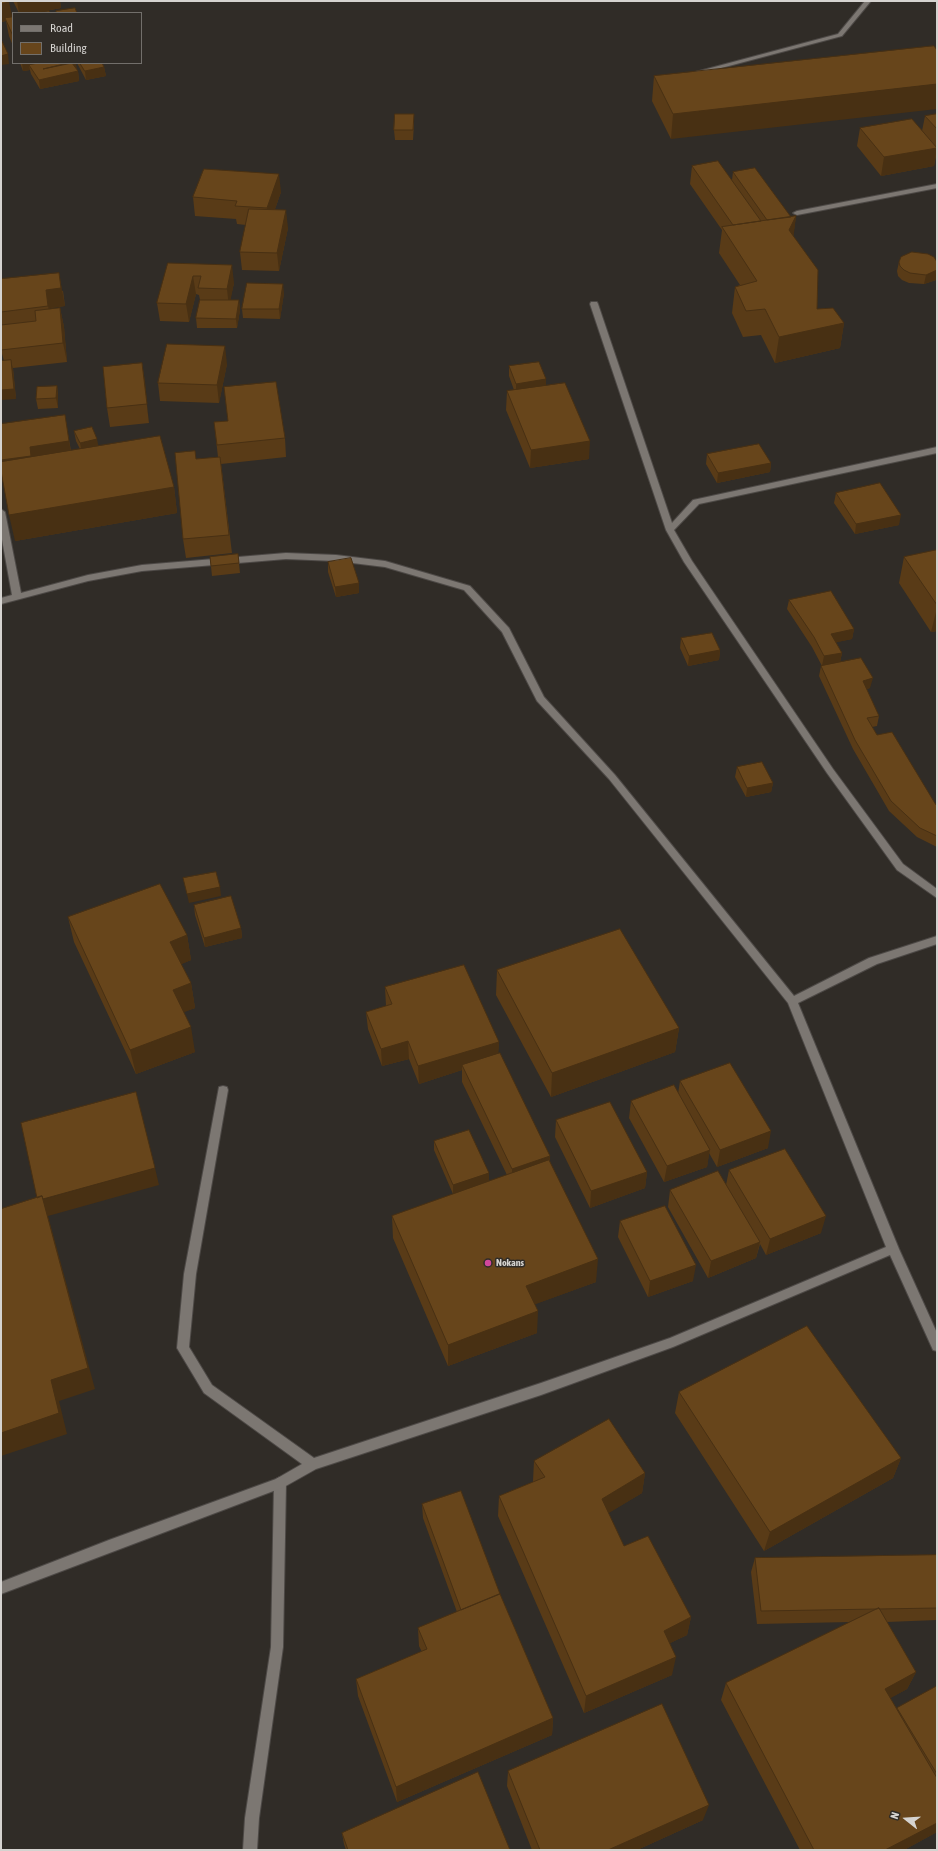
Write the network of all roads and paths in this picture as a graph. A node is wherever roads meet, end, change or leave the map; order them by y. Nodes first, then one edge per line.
1 (868, 1) edge
2 (691, 74) edge
3 (937, 186) edge
4 (797, 213) dead end
5 (594, 304) dead end
6 (937, 450) edge
7 (1, 512) edge
8 (670, 530) junction
9 (18, 597) junction
10 (1, 601) edge
11 (937, 894) edge
12 (937, 940) edge
13 (792, 1001) junction
14 (223, 1090) dead end
15 (893, 1249) junction
16 (937, 1346) edge
17 (313, 1464) junction
18 (280, 1483) junction
19 (1, 1588) edge
20 (250, 1850) edge

1 - 2 street
3 - 4 street
5 - 8 street
6 - 8 street
7 - 9 street
8 - 11 street
9 - 10 street
9 - 13 street
12 - 13 street
13 - 15 street
14 - 17 street
15 - 16 street
15 - 17 street
17 - 18 street
18 - 19 street
18 - 20 street

